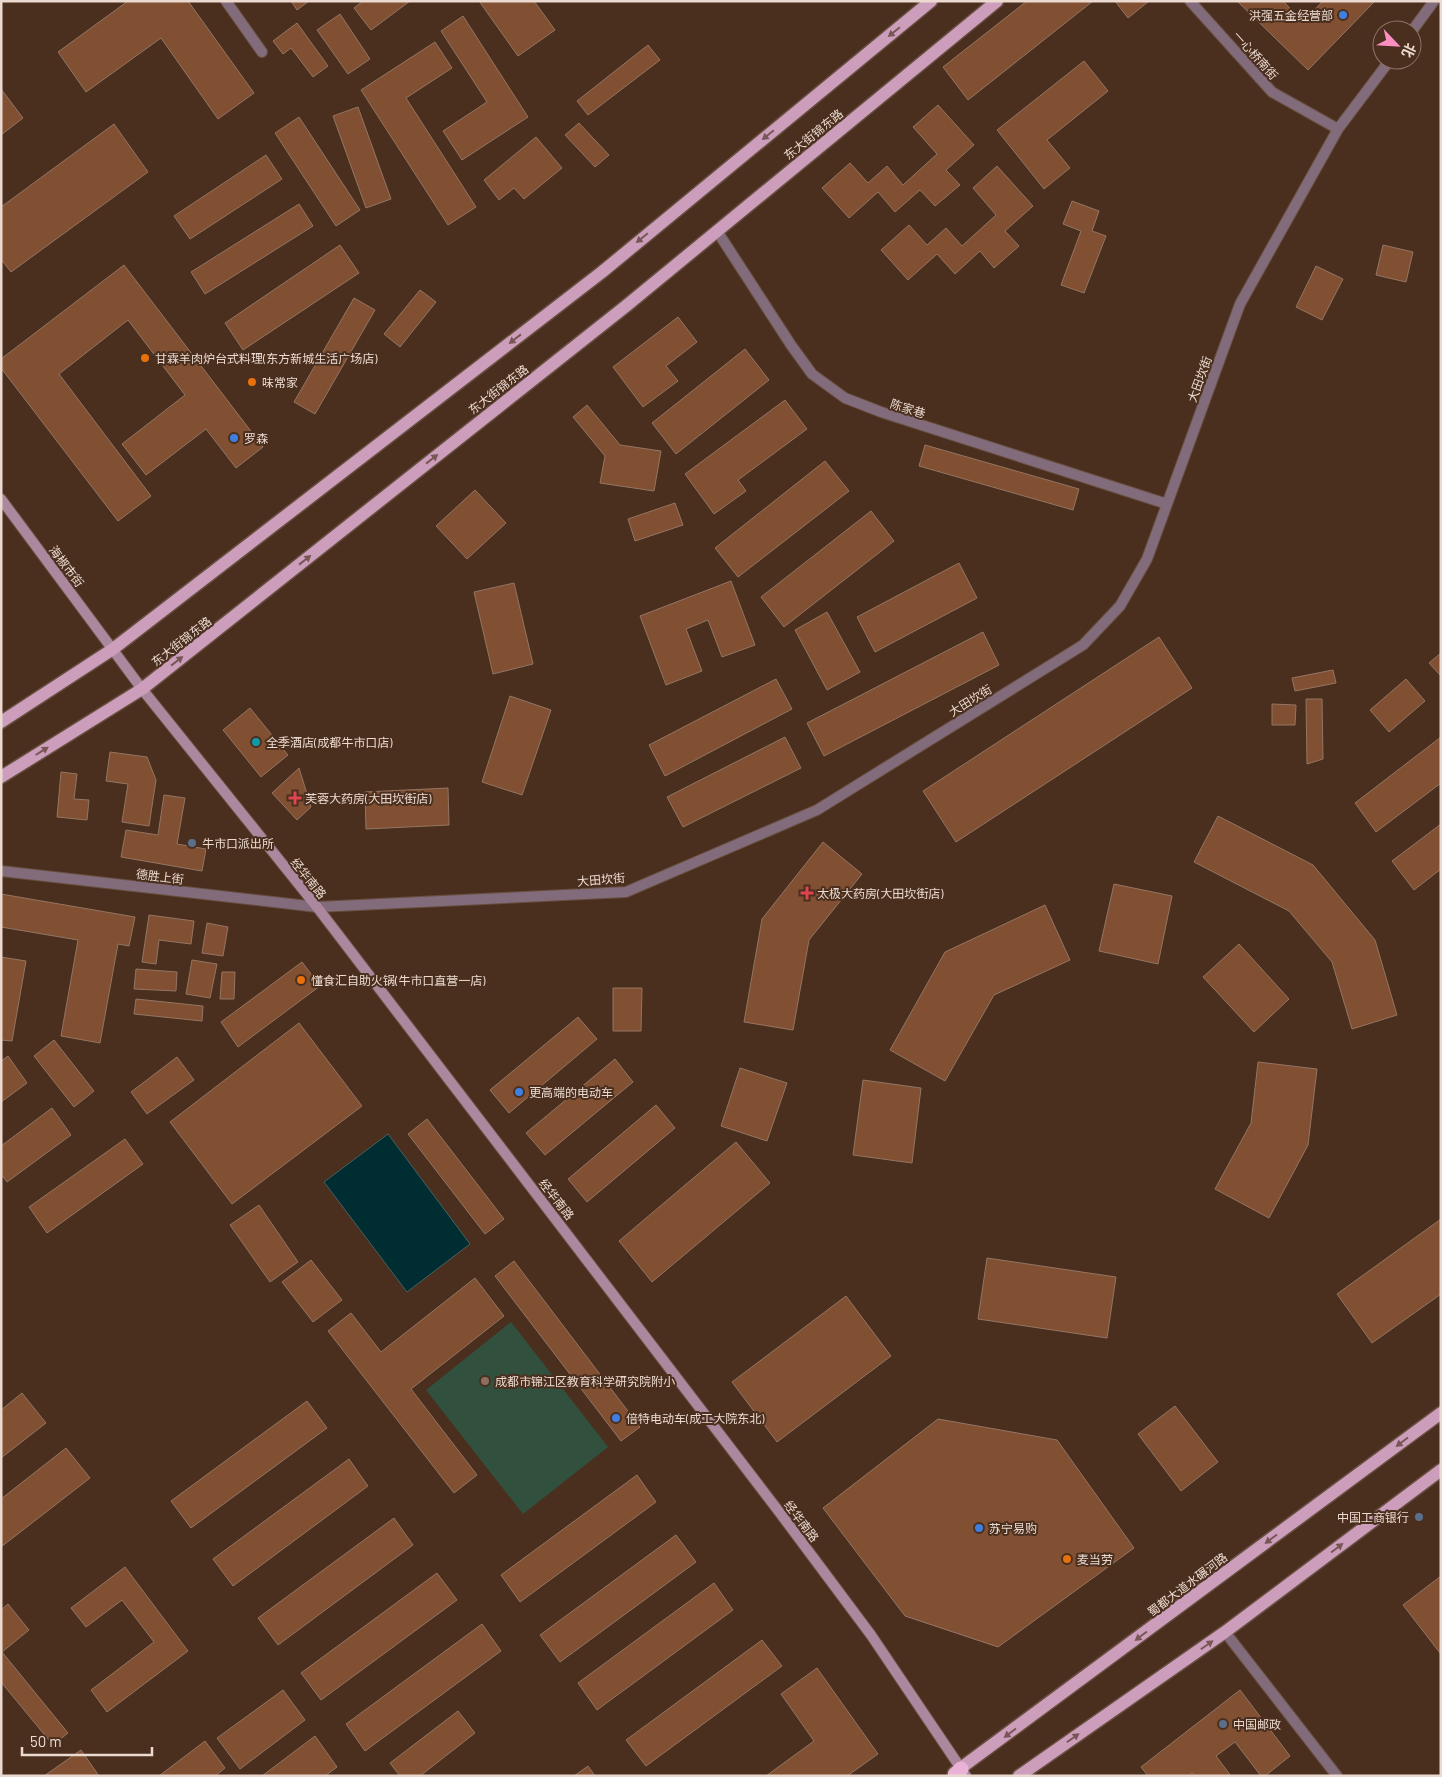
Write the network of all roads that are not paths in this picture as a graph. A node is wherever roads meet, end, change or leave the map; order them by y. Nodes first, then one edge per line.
1 (226, 1) edge
2 (931, 1) edge
3 (997, 1) edge
4 (1190, 1) edge
5 (1434, 1) edge
6 (1420, 20) edge
7 (262, 52) dead end
8 (1382, 70) edge
9 (1338, 129) junction
10 (716, 231) junction
11 (1, 499) edge
12 (1168, 504) junction
13 (113, 648) junction
14 (142, 689) junction
15 (1, 722) edge
16 (1, 777) edge
17 (1, 871) edge
18 (317, 907) junction
19 (1441, 1413) edge
20 (1441, 1470) edge
21 (1224, 1632) junction
22 (958, 1774) edge
23 (1019, 1776) edge
24 (1337, 1776) edge

1 - 7 street
2 -> 13 main road
3 - 10 main road, 东大街锦东路
4 - 9 street, 一心桥南街
5 - 6 street
8 - 9 street, 大田坎街
9 - 12 street, 大田坎街
10 - 12 street, 陈家巷
14 -> 10 main road, 东大街锦东路
11 - 13 street, 海椒市街
12 - 18 street, 大田坎街
13 - 14 street, 经华南路
13 - 15 main road
16 -> 14 main road, 东大街锦东路
14 - 18 street, 经华南路
17 - 18 street, 德胜上街
18 - 22 street, 经华南路
19 -> 22 main road, 蜀都大道水碾河路
21 -> 20 main road
23 -> 21 main road
21 - 24 street

